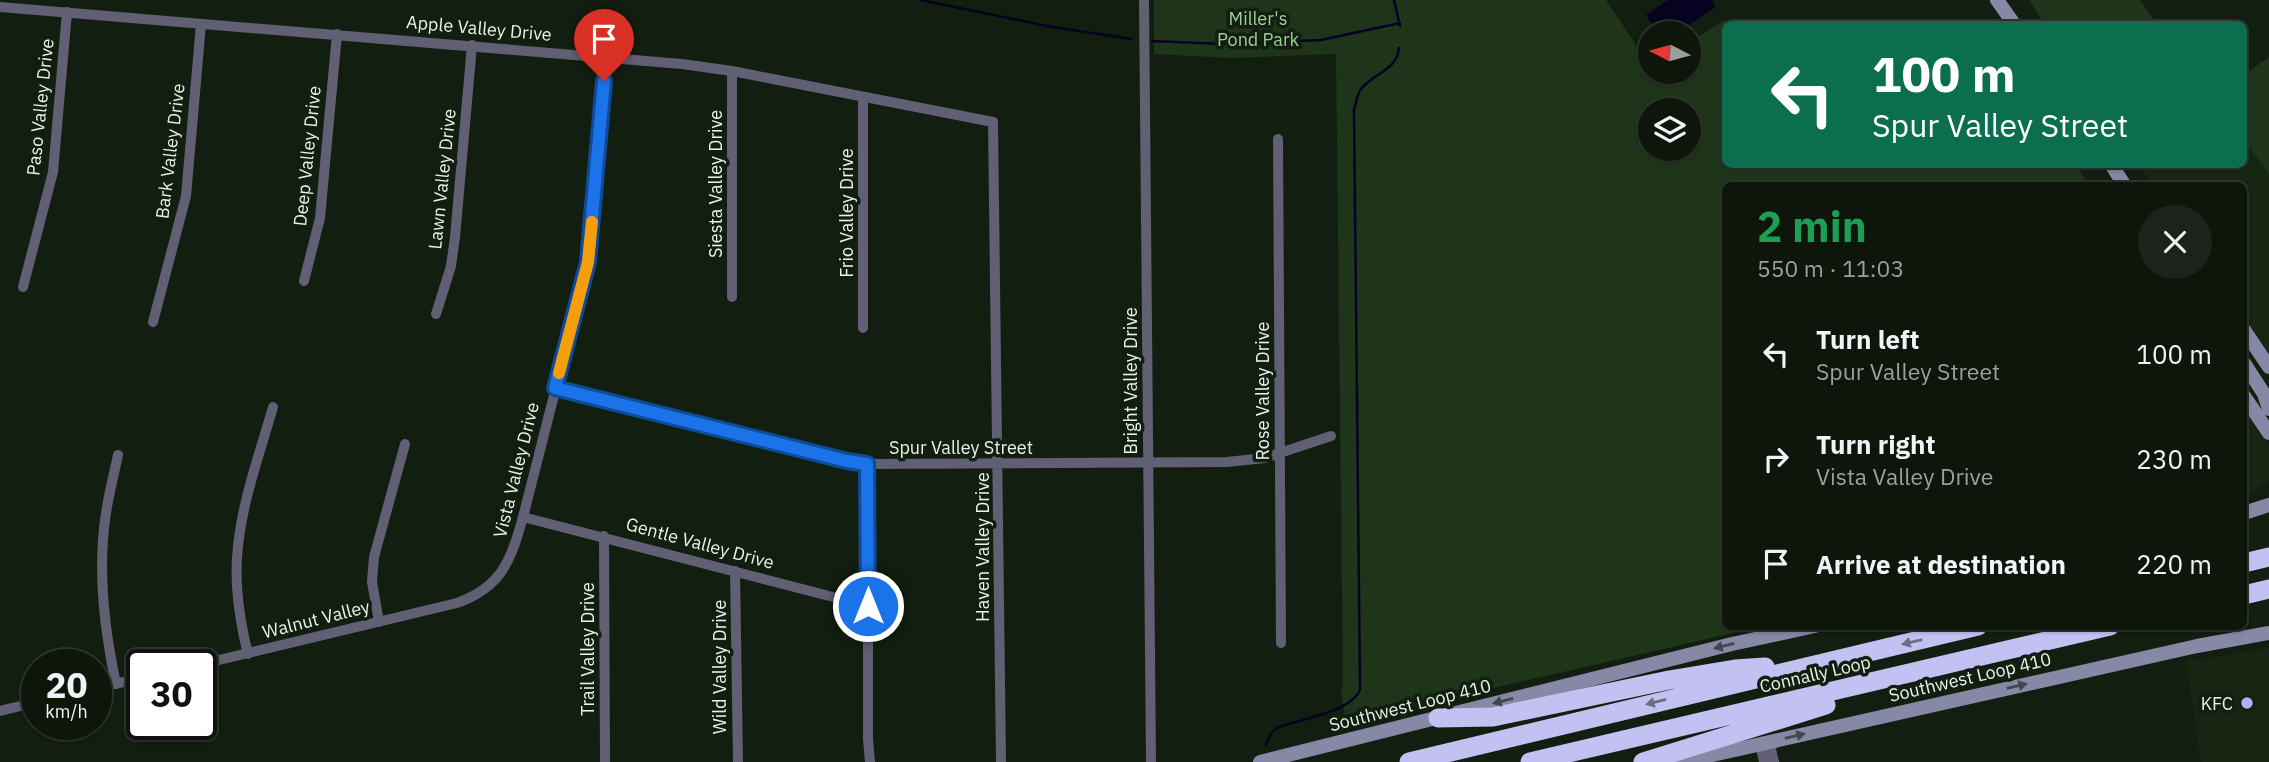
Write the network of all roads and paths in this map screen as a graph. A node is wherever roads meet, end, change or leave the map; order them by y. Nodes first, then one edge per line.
1 (1144, 0) edge
2 (1997, 0) edge
3 (0, 7) edge
4 (68, 12) junction
5 (2012, 21) edge
6 (201, 24) junction
7 (337, 34) junction
8 (472, 45) junction
9 (606, 56) junction
10 (732, 71) junction
11 (863, 97) junction
12 (993, 122) joint
13 (1278, 139) dead end
14 (304, 281) dead end
15 (23, 287) dead end
16 (732, 297) dead end
17 (436, 314) dead end
18 (153, 322) dead end
19 (863, 328) dead end
20 (2247, 334) edge
21 (2247, 367) edge
22 (2269, 367) edge
23 (555, 388) junction
24 (2267, 395) edge
25 (2247, 400) edge
26 (273, 407) dead end
27 (2269, 409) edge
28 (2269, 433) edge
29 (1331, 436) dead end
30 (405, 444) dead end
31 (1280, 453) junction
32 (118, 455) dead end
33 (1148, 463) junction
34 (867, 464) junction
35 (999, 465) junction
36 (2269, 505) edge
37 (2247, 512) edge
38 (523, 517) junction
39 (604, 536) junction
40 (2269, 557) edge
41 (2247, 563) edge
42 (735, 571) junction
43 (2269, 589) edge
44 (2247, 594) edge
45 (443, 606) joint
46 (868, 606) junction
47 (379, 622) junction
48 (1797, 630) edge
49 (1961, 630) edge
50 (2093, 630) edge
51 (2269, 633) edge
52 (1281, 643) dead end
53 (248, 654) junction
54 (217, 661) edge
55 (1818, 664) junction
56 (1922, 671) junction
57 (126, 682) edge
58 (116, 684) junction
59 (112, 685) edge
60 (21, 705) edge
61 (0, 710) edge
62 (1438, 718) junction
63 (1764, 742) junction
64 (606, 762) edge
65 (738, 762) edge
66 (870, 762) edge
67 (1000, 762) edge
68 (1151, 762) edge
69 (1260, 762) edge
70 (1409, 762) edge
71 (1530, 762) edge
72 (1643, 762) edge
73 (1681, 762) edge
74 (1764, 762) edge
75 (1774, 762) edge

1 - 33 street, Bright Valley Drive
2 - 5 main road
3 - 4 street, Apple Valley Drive
4 - 6 street, Apple Valley Drive
4 - 15 street, Paso Valley Drive
6 - 7 street, Apple Valley Drive
6 - 18 street, Bark Valley Drive
7 - 8 street, Apple Valley Drive
7 - 14 street, Deep Valley Drive
8 - 9 street, Apple Valley Drive
8 - 17 street, Lawn Valley Drive
9 - 10 street, Apple Valley Drive
9 - 23 street, Vista Valley Drive
10 - 11 street, Apple Valley Drive
10 - 16 street, Siesta Valley Drive
11 - 12 street, Apple Valley Drive
11 - 19 street, Frio Valley Drive
12 - 35 street, Haven Valley Drive
13 - 31 street, Rose Valley Drive
20 - 22 main road
21 - 24 main road
23 - 34 street, Spur Valley Street
23 - 38 street, Vista Valley Drive
24 - 27 main road
25 - 28 main road
26 - 53 street
29 - 31 street, Spur Valley Street
30 - 47 street
31 - 33 street, Spur Valley Street
31 - 52 street, Rose Valley Drive
32 - 58 street
33 - 35 street, Spur Valley Street
33 - 68 street, Bright Valley Drive
34 - 35 street, Spur Valley Street
34 - 46 street
35 - 67 street, Haven Valley Drive
36 - 37 main road
38 - 39 street, Gentle Valley Drive
38 - 45 street, Vista Valley Drive
39 - 42 street, Gentle Valley Drive
39 - 64 street, Trail Valley Drive
40 - 41 highway
42 - 46 street, Gentle Valley Drive
42 - 65 street, Wild Valley Drive
43 - 44 highway
45 - 47 street, Walnut Valley
46 - 66 street
47 - 53 street, Walnut Valley
48 -> 62 main road, Southwest Loop 410
49 -> 55 highway, Connally Loop
50 - 56 highway, Connally Loop
63 -> 51 main road, Southwest Loop 410
53 - 54 street, Walnut Valley
55 - 62 highway
55 -> 70 highway, Connally Loop
56 - 71 highway, Connally Loop
56 - 72 highway
57 - 58 street
58 - 59 street
60 - 61 street
62 - 69 main road, Southwest Loop 410
63 - 73 main road, Southwest Loop 410
63 - 74 street
63 - 75 street

